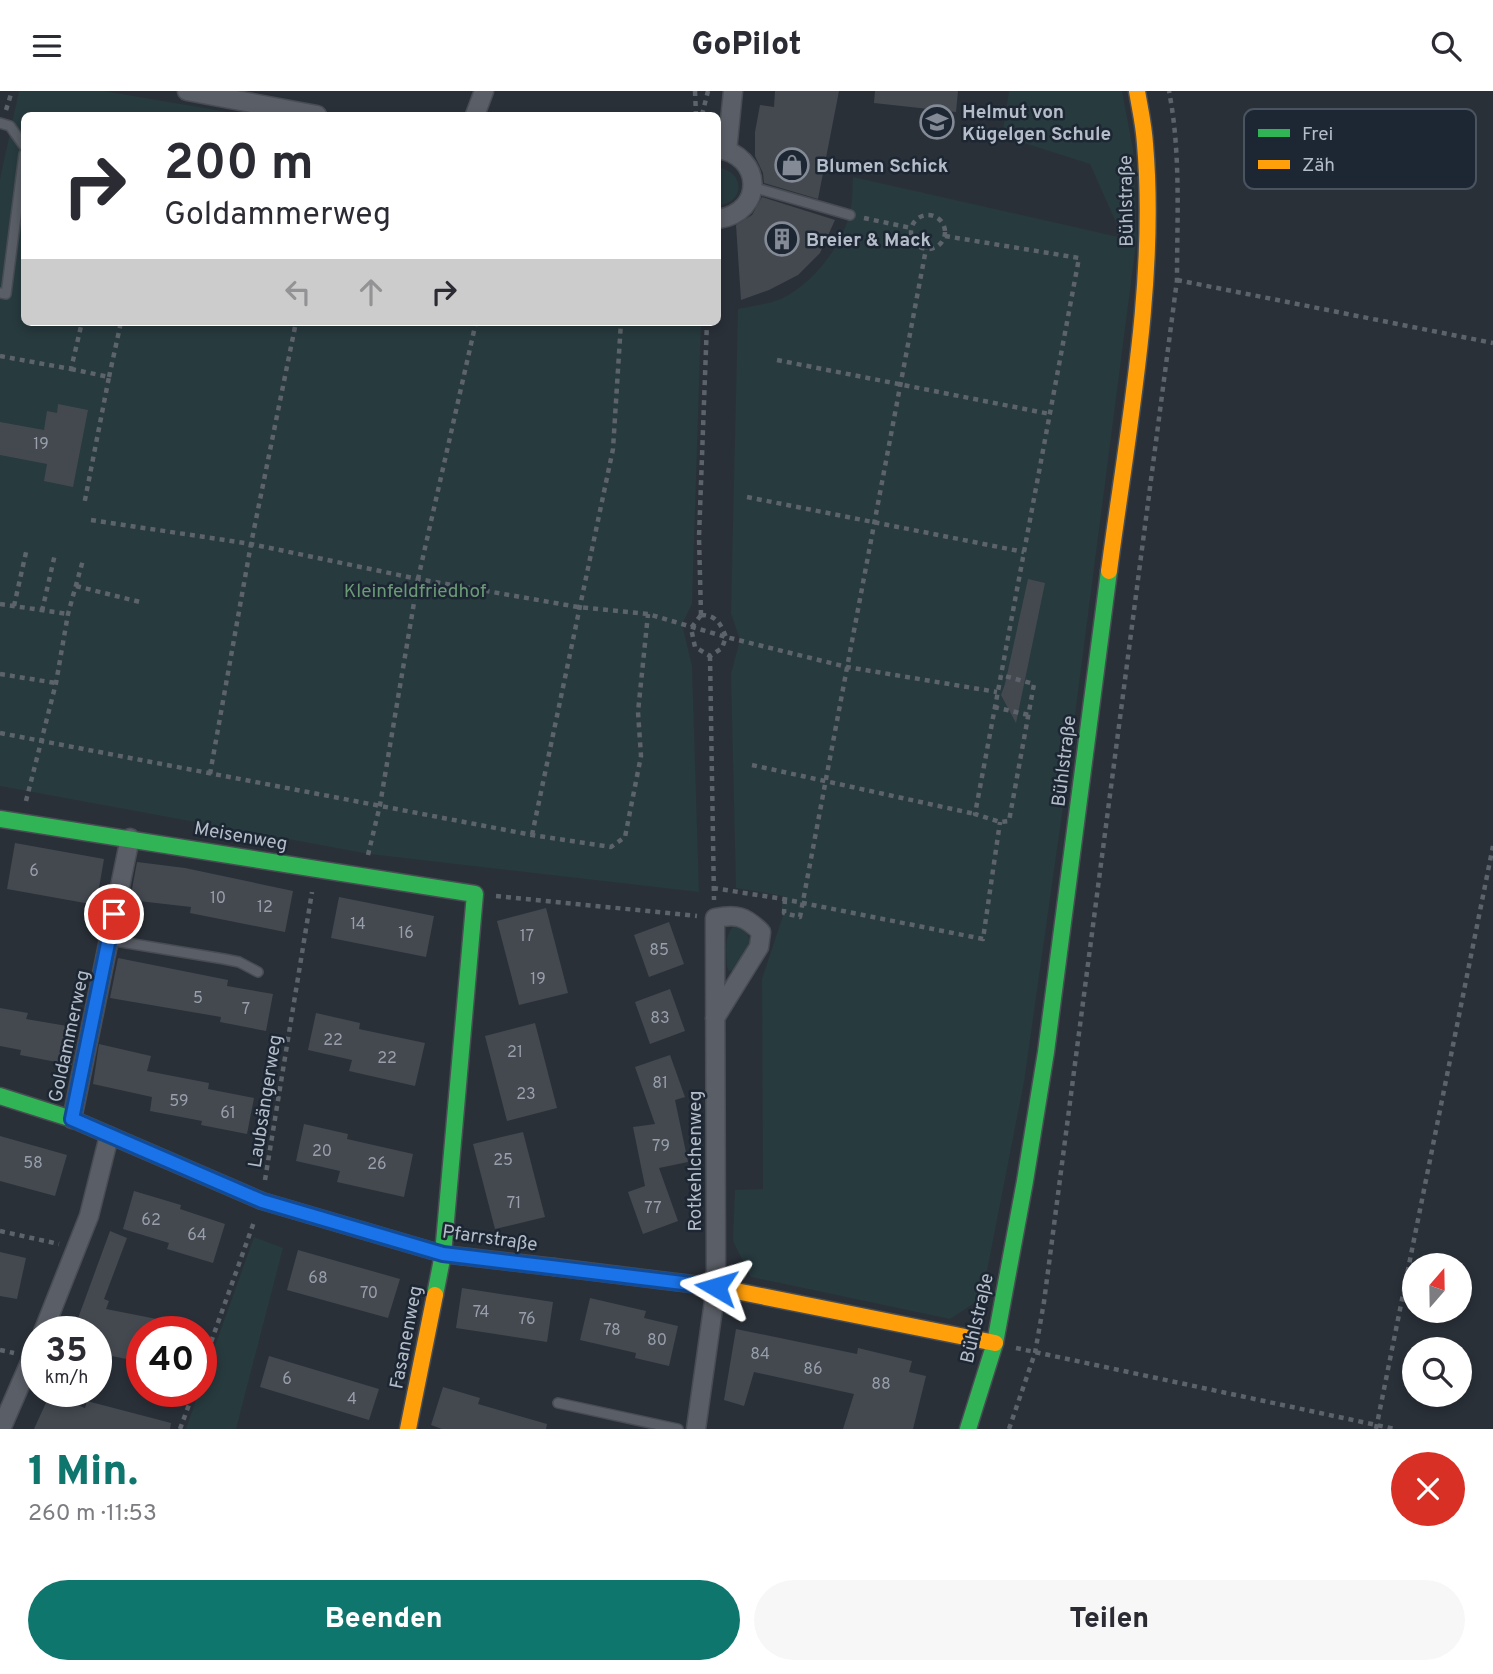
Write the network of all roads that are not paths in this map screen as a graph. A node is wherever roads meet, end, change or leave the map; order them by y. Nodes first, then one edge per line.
1 (187, 91) edge
2 (484, 91) edge
3 (733, 91) edge
4 (1137, 91) edge
5 (301, 112) edge
6 (476, 112) edge
7 (0, 123) edge
8 (21, 142) edge
9 (722, 150) edge
10 (21, 177) edge
11 (752, 187) junction
12 (850, 215) road end
13 (721, 219) edge
14 (0, 293) edge
15 (0, 819) edge
16 (130, 838) junction
17 (109, 940) junction
18 (258, 972) dead end
19 (715, 1019) junction
20 (0, 1096) edge
21 (72, 1119) junction
22 (109, 1136) junction
23 (443, 1254) junction
24 (716, 1287) junction
25 (49, 1316) edge
26 (995, 1343) junction
27 (21, 1383) edge
28 (558, 1403) dead end
29 (1, 1429) edge
30 (408, 1429) edge
31 (678, 1429) edge
32 (696, 1429) edge
33 (968, 1429) edge

1 - 5 street
2 - 6 street
3 - 9 street
4 - 26 street, Bühlstraße
7 - 8 lane
9 - 11 street
10 - 14 lane
11 - 12 lane
11 - 13 street
15 - 16 street, Meisenweg
16 - 17 street, Goldammerweg
16 - 23 street, Meisenweg
17 - 18 lane
17 - 21 street, Goldammerweg
19 - 19 street, Rotkehlchenweg
19 - 24 street, Rotkehlchenweg
20 - 21 street, Pfarrstraße
21 - 22 street, Pfarrstraße
22 - 23 street, Pfarrstraße
22 - 25 street
23 - 24 street, Pfarrstraße
23 - 30 street, Fasanenweg
24 - 26 street, Pfarrstraße
24 - 32 street, Rotkehlchenweg
26 - 33 street, Bühlstraße
27 - 29 street
28 - 31 lane

